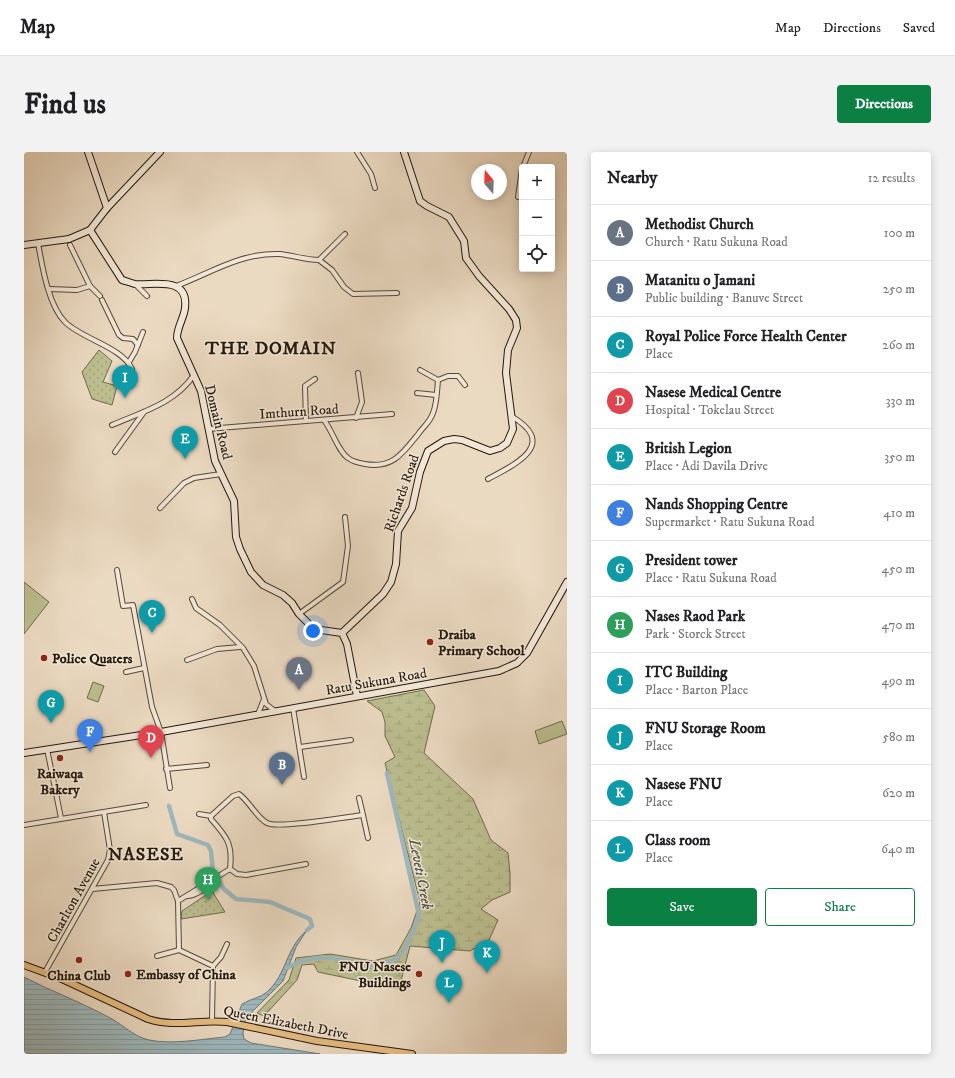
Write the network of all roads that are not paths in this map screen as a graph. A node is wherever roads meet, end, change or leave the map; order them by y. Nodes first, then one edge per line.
1 (88, 152) edge
2 (160, 152) edge
3 (357, 152) edge
4 (404, 152) edge
5 (529, 152) edge
6 (524, 164) edge
7 (375, 188) dead end
8 (519, 190) edge
9 (518, 197) dead end
10 (107, 208) junction
11 (90, 230) junction
12 (345, 234) dead end
13 (38, 243) junction
14 (24, 245) edge
15 (70, 245) dead end
16 (319, 260) junction
17 (135, 284) junction
18 (90, 286) junction
19 (176, 286) junction
20 (49, 289) junction
21 (397, 293) dead end
22 (147, 296) dead end
23 (143, 332) dead end
24 (138, 345) junction
25 (129, 362) junction
26 (132, 369) dead end
27 (420, 370) dead end
28 (358, 373) dead end
29 (194, 375) junction
30 (315, 379) dead end
31 (438, 380) junction
32 (465, 385) dead end
33 (417, 393) dead end
34 (436, 395) junction
35 (144, 412) junction
36 (392, 414) dead end
37 (511, 416) junction
38 (356, 418) junction
39 (324, 420) junction
40 (306, 421) junction
41 (112, 425) dead end
42 (208, 429) junction
43 (115, 452) dead end
44 (221, 474) junction
45 (488, 479) dead end
46 (160, 508) dead end
47 (346, 517) dead end
48 (117, 570) dead end
49 (566, 586) edge
50 (560, 596) junction
51 (192, 599) dead end
52 (567, 600) edge
53 (299, 614) junction
54 (342, 633) junction
55 (240, 647) junction
56 (187, 660) dead end
57 (144, 668) junction
58 (126, 672) dead end
59 (357, 696) junction
60 (264, 699) junction
61 (293, 708) junction
62 (274, 711) junction
63 (258, 714) junction
64 (160, 732) junction
65 (351, 740) dead end
66 (300, 747) junction
67 (47, 749) junction
68 (24, 753) edge
69 (207, 765) dead end
70 (166, 769) junction
71 (304, 777) dead end
72 (170, 788) dead end
73 (360, 798) dead end
74 (146, 805) dead end
75 (104, 812) junction
76 (199, 814) dead end
77 (362, 815) junction
78 (211, 816) junction
79 (61, 818) junction
80 (24, 825) edge
81 (368, 838) dead end
82 (306, 864) dead end
83 (230, 869) junction
84 (92, 889) junction
85 (178, 901) junction
86 (227, 944) dead end
87 (179, 950) junction
88 (157, 956) dead end
89 (24, 965) edge
90 (213, 966) junction
91 (45, 972) junction
92 (212, 1020) junction
93 (412, 1054) edge

1 - 10 street
2 - 10 street
3 - 7 street
4 - 37 street, Richards Road
5 - 6 street
8 - 9 street
10 - 11 street
11 - 13 street
11 - 17 street
12 - 16 street
13 - 14 street
13 - 20 street
15 - 18 street
16 - 19 street
16 - 21 street
17 - 19 street
17 - 22 street
18 - 20 street
18 - 24 street
19 - 29 street, Domain Road
20 - 25 street
23 - 24 street
24 - 25 street
25 - 26 street
27 - 31 street
28 - 38 street
29 - 35 street
29 - 42 street, Domain Road
30 - 40 street
31 - 32 street
31 - 34 street
33 - 34 street
34 - 39 street
35 - 41 street
35 - 43 street
36 - 38 street, Imthurn Road
37 - 45 street
37 - 54 street, Richards Road
38 - 39 street, Imthurn Road
39 - 40 street, Imthurn Road
40 - 42 street, Imthurn Road
42 - 44 street, Domain Road
44 - 46 street
44 - 53 street, Domain Road
47 - 53 street
48 - 57 street
49 - 50 street, Ratu Sukuna Road
50 - 52 street
50 - 59 street, Ratu Sukuna Road
51 - 55 street
53 - 54 street, Domain Road
54 - 59 street
55 - 56 street
55 - 60 street
57 - 58 street
57 - 64 street
59 - 61 street, Ratu Sukuna Road
60 - 62 street
60 - 63 street
61 - 62 street, Ratu Sukuna Road
61 - 66 street
62 - 63 street, Ratu Sukuna Road
63 - 64 street, Ratu Sukuna Road
64 - 67 street, Ratu Sukuna Road
64 - 70 street
65 - 66 street
66 - 71 street
67 - 68 street, Ratu Sukuna Road
67 - 79 street
69 - 70 street
70 - 72 street
73 - 77 street
74 - 75 street
75 - 79 street
75 - 84 street, Charlton Avenue
76 - 78 street
77 - 78 street
77 - 81 street
78 - 83 street
79 - 80 street
82 - 83 street
83 - 85 street
84 - 85 street
84 - 91 street, Charlton Avenue
85 - 87 street
86 - 90 street
87 - 88 street
87 - 90 street
89 - 91 main road, Queen Elizabeth Drive
90 - 92 street
91 - 92 main road, Queen Elizabeth Drive
92 - 93 main road, Queen Elizabeth Drive

